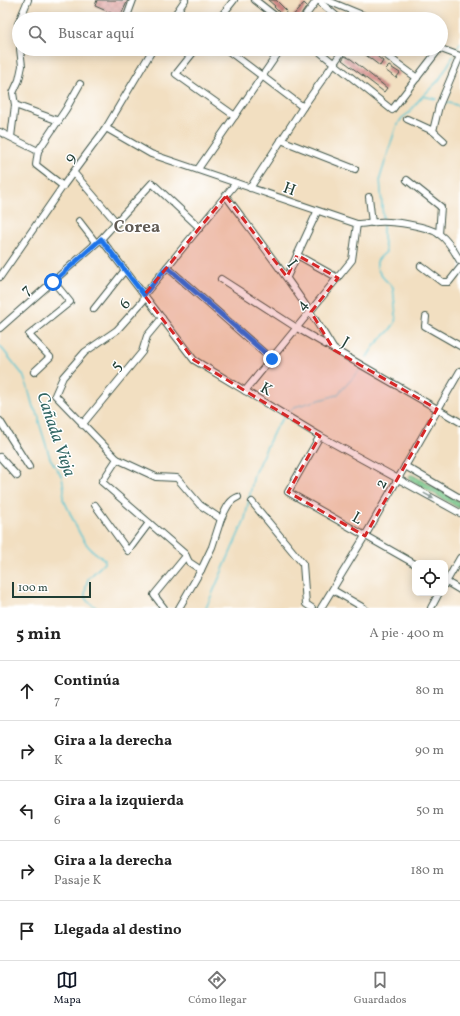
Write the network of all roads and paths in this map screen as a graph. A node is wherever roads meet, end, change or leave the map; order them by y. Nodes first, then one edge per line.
1 (28, 0) edge
2 (134, 0) edge
3 (185, 0) edge
4 (234, 0) edge
5 (255, 0) edge
6 (317, 0) edge
7 (320, 0) edge
8 (326, 0) edge
9 (23, 12) edge
10 (129, 12) edge
11 (177, 12) edge
12 (225, 12) edge
13 (270, 12) edge
14 (308, 12) edge
15 (332, 12) edge
16 (354, 12) edge
17 (448, 52) edge
18 (21, 56) edge
19 (149, 56) edge
20 (190, 56) edge
21 (235, 56) edge
22 (276, 56) edge
23 (325, 56) edge
24 (339, 56) edge
25 (387, 56) edge
26 (434, 56) edge
27 (460, 56) edge
28 (334, 63) junction
29 (262, 76) junction
30 (417, 78) junction
31 (80, 84) dead end
32 (15, 105) junction
33 (303, 107) junction
34 (235, 116) junction
35 (407, 119) dead end
36 (59, 121) junction
37 (106, 128) junction
38 (432, 131) junction
39 (0, 132) edge
40 (11, 137) junction
41 (282, 140) junction
42 (444, 141) dead end
43 (38, 151) junction
44 (198, 169) junction
45 (355, 169) dead end
46 (74, 173) junction
47 (407, 180) dead end
48 (236, 183) junction
49 (63, 186) junction
50 (250, 188) junction
51 (226, 196) junction
52 (369, 197) dead end
53 (318, 212) junction
54 (78, 222) dead end
55 (375, 222) junction
56 (117, 223) junction
57 (357, 224) junction
58 (200, 228) junction
59 (439, 234) junction
60 (99, 241) junction
61 (297, 255) junction
62 (460, 261) edge
63 (421, 266) dead end
64 (167, 267) junction
65 (460, 268) edge
66 (125, 270) junction
67 (0, 277) edge
68 (287, 277) junction
69 (338, 278) junction
70 (221, 279) dead end
71 (53, 282) junction
72 (144, 295) junction
73 (94, 309) dead end
74 (311, 312) junction
75 (426, 317) dead end
76 (162, 318) junction
77 (0, 328) edge
78 (297, 328) junction
79 (460, 346) edge
80 (334, 350) junction
81 (272, 359) junction
82 (460, 371) edge
83 (34, 372) dead end
84 (245, 391) junction
85 (437, 409) junction
86 (0, 420) edge
87 (460, 422) edge
88 (82, 425) junction
89 (320, 436) junction
90 (0, 457) edge
91 (117, 459) junction
92 (405, 466) junction
93 (29, 467) dead end
94 (17, 476) dead end
95 (397, 479) junction
96 (238, 497) dead end
97 (460, 498) edge
98 (252, 502) dead end
99 (95, 505) dead end
100 (460, 513) edge
101 (221, 519) junction
102 (149, 523) junction
103 (365, 536) junction
104 (186, 556) junction
105 (460, 558) edge
106 (412, 562) edge
107 (201, 570) junction
108 (448, 577) edge
109 (448, 584) edge
110 (333, 590) junction
111 (460, 590) edge
112 (438, 596) edge
113 (164, 608) edge
114 (179, 608) edge
115 (312, 608) edge
116 (321, 608) edge
117 (364, 608) edge
118 (431, 608) edge

1 - 9 street
2 - 10 street
3 - 11 street
4 - 12 street
5 - 13 street
6 - 14 street
7 - 15 street
8 - 16 street
17 - 27 street
18 - 32 street
19 - 37 street, 9
20 - 34 street
21 - 29 street
22 - 29 street
23 - 28 street
24 - 28 street
25 - 30 street
26 - 30 street
27 - 38 street
28 - 30 street
28 - 33 street
29 - 33 street
29 - 34 street
31 - 36 street
32 - 36 street
32 - 40 street
33 - 41 street
34 - 44 street
35 - 38 street
36 - 43 street
37 - 44 street, H
37 - 46 street, 9
38 - 42 street
39 - 40 street
40 - 43 street
41 - 45 street
41 - 50 street
43 - 49 street
44 - 48 street, H
46 - 49 street, 9
46 - 56 street
47 - 59 street
48 - 50 street, H
48 - 51 street, 6
49 - 67 street, 9
50 - 53 street, H
51 - 58 street, 6
51 - 68 street, I
52 - 55 street
53 - 57 street, H
53 - 61 street
54 - 60 street, K
55 - 57 street, H
55 - 59 street, H
56 - 58 street, 7
56 - 60 street, 7
57 - 69 street, 4
58 - 64 street, 6
59 - 62 street, H
60 - 66 street, K
60 - 71 street, 7
61 - 68 street
61 - 69 street
63 - 65 street
64 - 72 street, 6
64 - 81 street
66 - 72 street, K
66 - 73 street
68 - 74 street, I
69 - 74 street, 4
70 - 78 street, J
71 - 77 street, 7
71 - 83 street
72 - 76 street, K
72 - 88 street, 6
74 - 78 street, 4
74 - 80 street, I
75 - 79 street
76 - 84 street, K
76 - 88 street, 5
78 - 80 street, J
78 - 81 street, 4
80 - 85 street, J
81 - 84 street, 4
82 - 85 street, 2
84 - 89 street, K
85 - 87 street, J
85 - 92 street, 2
86 - 93 street
88 - 91 street
89 - 95 street, K
89 - 103 street, L
90 - 94 street
91 - 101 street
91 - 102 street
92 - 95 street, 2
92 - 97 street
95 -> 100 street, K
95 - 103 street, 2
96 - 101 street
98 - 115 street
99 - 102 street
101 - 107 street
102 - 104 street
103 - 106 street, L
103 - 110 street, 2
104 - 107 street
104 - 113 street
105 - 108 street
107 - 114 street
109 - 111 street
110 - 116 street, 2
110 - 117 street
112 - 118 street

